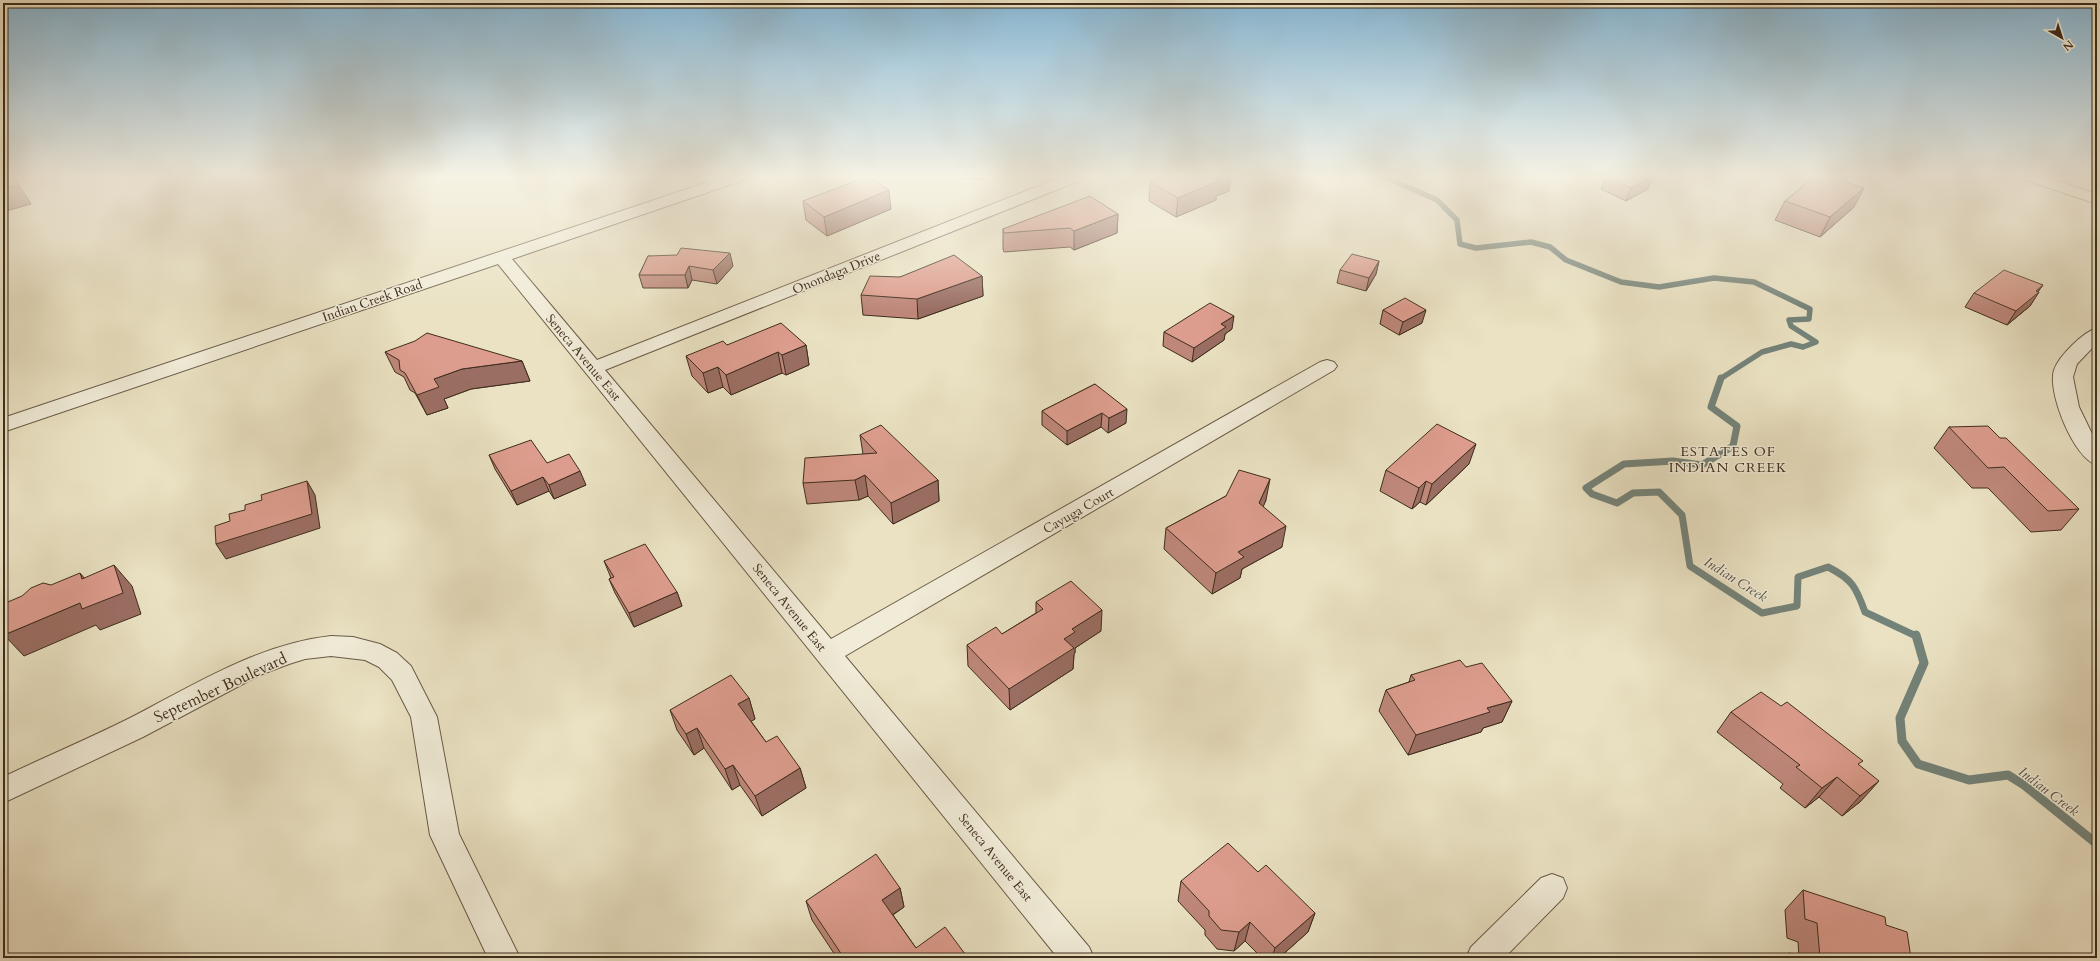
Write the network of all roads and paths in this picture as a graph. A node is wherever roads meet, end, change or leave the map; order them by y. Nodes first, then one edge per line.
1 (608, 221) edge
2 (965, 221) edge
3 (501, 257) junction
4 (2097, 334) edge
5 (1327, 366) dead end
6 (594, 368) junction
7 (3, 425) edge
8 (2097, 458) edge
9 (828, 653) junction
10 (3, 790) edge
11 (1552, 888) dead end
12 (504, 958) edge
13 (1078, 958) edge
14 (1482, 958) edge

1 - 3 street, Indian Creek Road
2 - 6 street, Onondaga Drive
3 - 6 street, Seneca Avenue East
3 - 7 street, Indian Creek Road
4 - 8 street
5 - 9 street, Cayuga Court
6 - 9 street, Seneca Avenue East
9 - 13 street, Seneca Avenue East
10 - 12 street, September Boulevard
11 - 14 street

